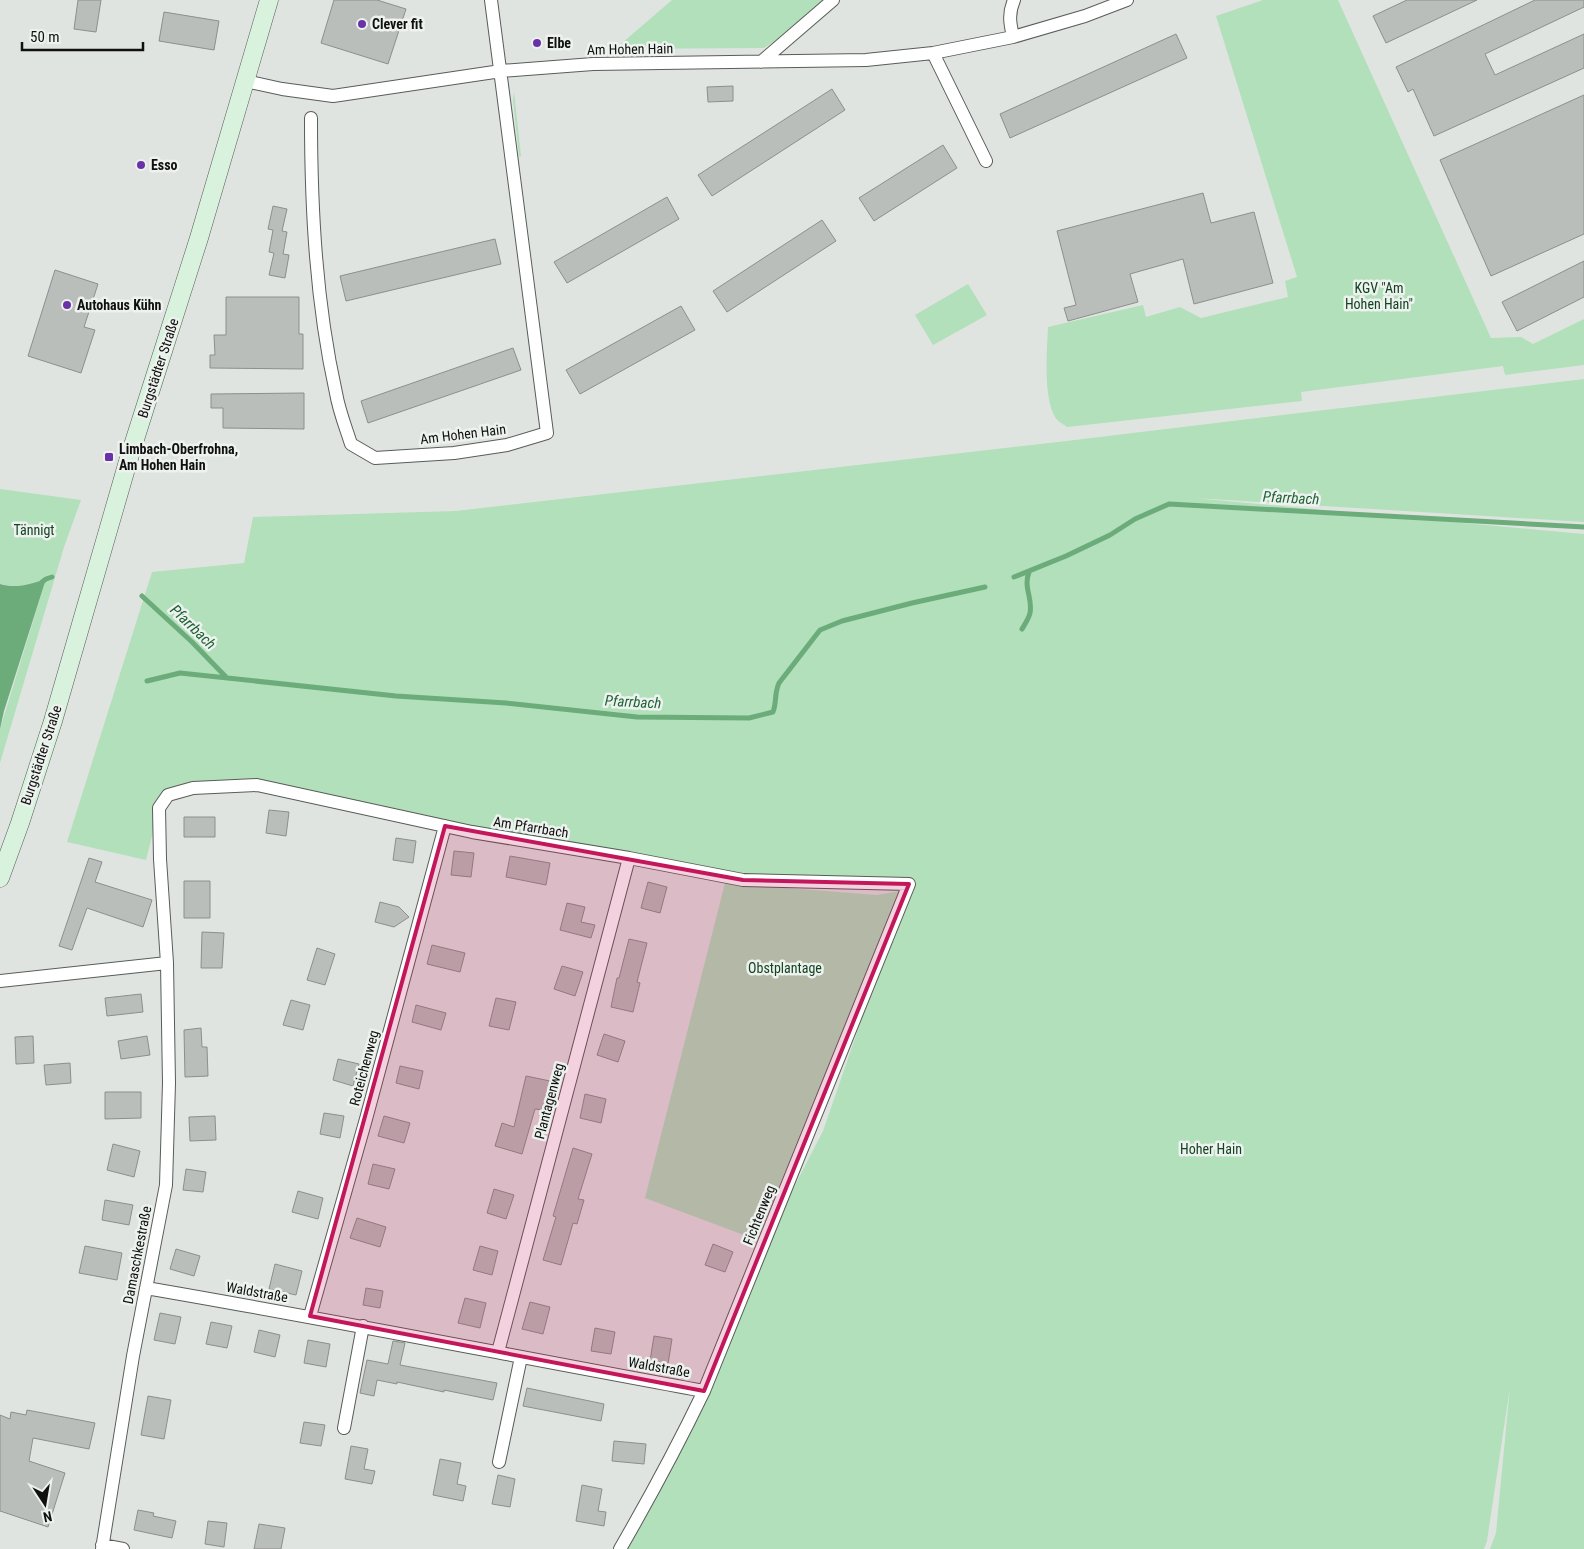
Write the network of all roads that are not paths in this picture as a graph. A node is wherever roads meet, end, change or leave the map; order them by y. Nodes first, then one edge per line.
1 (269, 0) edge
2 (492, 0) edge
3 (833, 0) edge
4 (1014, 0) edge
5 (1127, 0) edge
6 (1013, 37) junction
7 (933, 53) junction
8 (761, 62) junction
9 (501, 71) junction
10 (245, 81) junction
11 (310, 118) dead end
12 (986, 160) dead end
13 (159, 808) joint
14 (445, 826) junction
15 (629, 858) junction
16 (0, 878) edge
17 (909, 884) joint
18 (168, 963) junction
19 (0, 981) edge
20 (146, 1288) junction
21 (310, 1316) junction
22 (363, 1326) junction
23 (498, 1352) junction
24 (520, 1357) junction
25 (704, 1391) junction
26 (344, 1428) dead end
27 (499, 1462) dead end
28 (102, 1547) edge
29 (123, 1549) edge
30 (620, 1549) edge

1 - 10 main road, Burgstädter Straße
2 - 9 street, Am Hohen Hain
3 - 8 street
4 - 6 street
5 - 6 street, Am Hohen Hain
6 - 7 street, Am Hohen Hain
7 - 8 street, Am Hohen Hain
7 - 12 street
8 - 9 street, Am Hohen Hain
9 - 10 street, Am Hohen Hain
9 - 11 street, Am Hohen Hain
10 - 16 main road, Burgstädter Straße
13 - 14 street, Am Pfarrbach
13 - 18 street, Damaschkestraße
14 - 15 street, Am Pfarrbach
14 - 21 street, Roteichenweg
15 - 17 street, Am Pfarrbach
15 - 23 street, Plantagenweg
17 - 25 street, Fichtenweg
18 - 19 street
18 - 20 street, Damaschkestraße
20 - 21 street, Waldstraße
20 - 28 street, Damaschkestraße
21 - 22 street, Waldstraße
22 - 23 street, Waldstraße
22 - 26 street
23 - 24 street, Waldstraße
24 - 25 street, Waldstraße
24 - 27 street
25 - 30 street, Fichtenweg
28 - 29 street

